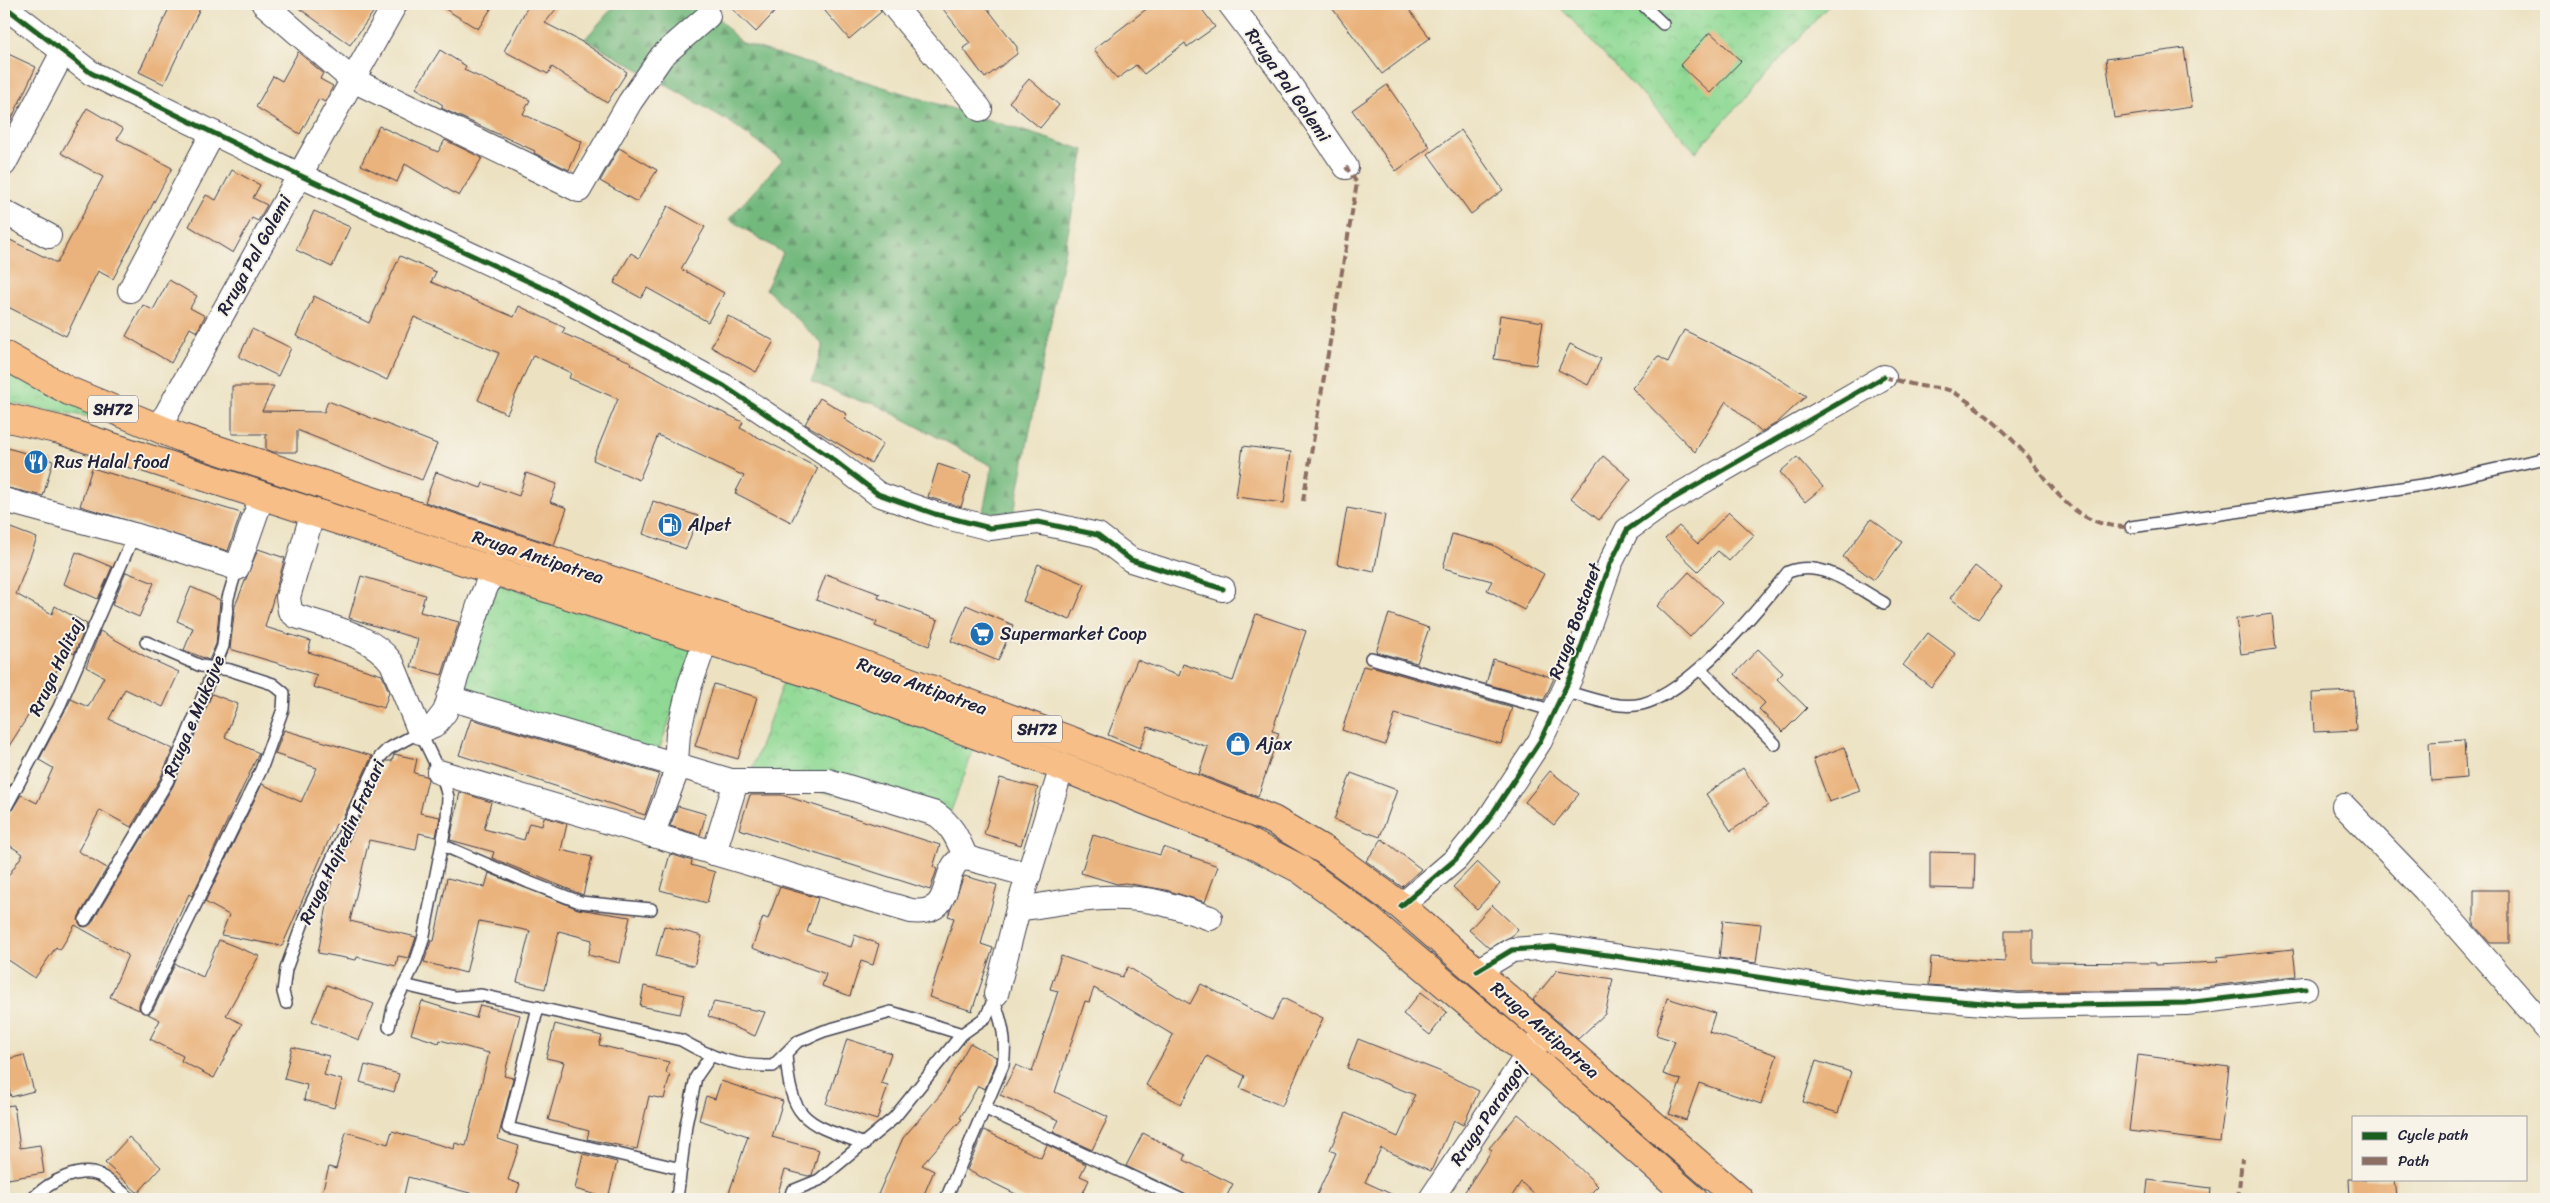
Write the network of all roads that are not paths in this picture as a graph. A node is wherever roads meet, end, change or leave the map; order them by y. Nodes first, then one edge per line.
1 (264, 4) edge
2 (395, 4) edge
3 (892, 4) edge
4 (1230, 4) edge
5 (1642, 4) edge
6 (4, 6) edge
7 (708, 16) dead end
8 (1663, 24) dead end
9 (63, 52) junction
10 (351, 79) junction
11 (980, 109) dead end
12 (213, 134) junction
13 (4, 164) edge
14 (1346, 167) dead end
15 (298, 175) junction
16 (4, 212) edge
17 (49, 236) dead end
18 (130, 290) dead end
19 (4, 354) edge
20 (1884, 377) dead end
21 (4, 417) edge
22 (156, 427) junction
23 (60, 430) junction
24 (2546, 458) edge
25 (262, 496) junction
26 (5, 505) edge
27 (313, 512) junction
28 (2131, 527) dead end
29 (134, 535) junction
30 (237, 568) junction
31 (493, 570) junction
32 (1223, 588) dead end
33 (1884, 603) dead end
34 (706, 639) junction
35 (146, 642) dead end
36 (1372, 658) dead end
37 (215, 669) junction
38 (1700, 669) junction
39 (450, 698) junction
40 (1559, 701) junction
41 (420, 732) junction
42 (1776, 744) dead end
43 (677, 765) junction
44 (1062, 767) junction
45 (439, 772) junction
46 (736, 782) junction
47 (2344, 806) dead end
48 (4, 810) edge
49 (652, 835) junction
50 (442, 845) junction
51 (714, 853) junction
52 (966, 858) junction
53 (1029, 875) junction
54 (1400, 906) junction
55 (1018, 908) junction
56 (651, 909) dead end
57 (1210, 918) dead end
58 (85, 920) dead end
59 (1478, 971) junction
60 (404, 985) junction
61 (2305, 989) dead end
62 (995, 997) junction
63 (286, 1003) dead end
64 (146, 1007) dead end
65 (538, 1007) junction
66 (389, 1027) dead end
67 (2546, 1028) edge
68 (1547, 1032) junction
69 (962, 1034) junction
70 (1528, 1054) junction
71 (786, 1055) junction
72 (710, 1057) junction
73 (984, 1108) junction
74 (865, 1144) junction
75 (681, 1169) junction
76 (32, 1199) edge
77 (131, 1199) edge
78 (677, 1199) edge
79 (790, 1199) edge
80 (946, 1199) edge
81 (1180, 1199) edge
82 (1431, 1199) edge
83 (1693, 1199) edge
84 (1739, 1199) edge

1 - 10 street
2 - 10 street, Rruga Pal Golemi
3 - 11 street
4 - 14 street, Rruga Pal Golemi
5 - 8 lane
6 - 9 street
7 - 10 street
9 - 12 street
9 - 13 street
10 - 15 street, Rruga Pal Golemi
12 - 15 street
12 - 18 street
15 - 22 street, Rruga Pal Golemi
15 - 32 street
16 - 17 street
19 - 22 main road, Rruga Antipatrea / SH72
20 - 40 street, Rruga Bostanet
21 - 23 main road, Rruga Antipatrea / SH72
22 - 23 main road
22 - 54 main road, Rruga Antipatrea / SH72
23 - 25 main road, Rruga Antipatrea / SH72
24 - 28 lane
25 - 27 main road, Rruga Antipatrea / SH72
25 - 30 street, Rruga e Mukajve
26 - 29 street
27 - 31 main road, Rruga Antipatrea / SH72
27 - 41 street
29 - 30 street
29 - 48 lane, Rruga Halitaj
30 - 37 lane, Rruga e Mukajve
31 - 34 main road, Rruga Antipatrea / SH72
31 - 39 street, Rruga Hajredin Fratari
33 - 38 lane
34 - 43 street
34 - 44 main road, Rruga Antipatrea / SH72
35 - 37 lane
36 - 40 lane
37 - 58 lane, Rruga e Mukajve
37 - 64 lane
38 - 40 lane
38 - 42 lane
39 - 41 street, Rruga Hajredin Fratari
39 - 43 street
40 - 54 street, Rruga Bostanet
41 - 45 lane
41 - 63 lane, Rruga Hajredin Fratari
43 - 46 street
43 - 49 street
44 - 53 street
44 - 70 main road, Rruga Antipatrea / SH72
45 - 49 street
45 - 50 lane
46 - 51 street
46 - 52 street
47 - 67 street
49 - 51 street
50 - 56 lane
50 - 60 lane
51 - 52 street
52 - 53 street
53 - 55 street
54 - 59 main road, Rruga Antipatrea / SH72
55 - 57 street
55 - 62 street
59 - 61 street
59 - 68 main road, Rruga Antipatrea / SH72
60 - 65 lane
60 - 66 lane
62 - 69 lane
62 - 73 lane
65 - 72 lane
65 - 75 lane
68 - 70 street, Rruga Parangoj
68 - 84 main road, Rruga Antipatrea / SH72
69 - 71 lane
69 - 74 lane
70 - 82 street, Rruga Parangoj
70 - 83 main road, Rruga Antipatrea / SH72
71 - 72 lane
71 - 74 lane
72 - 75 lane
73 - 80 lane
73 - 81 lane
74 - 79 lane
75 - 78 lane
76 - 77 lane

